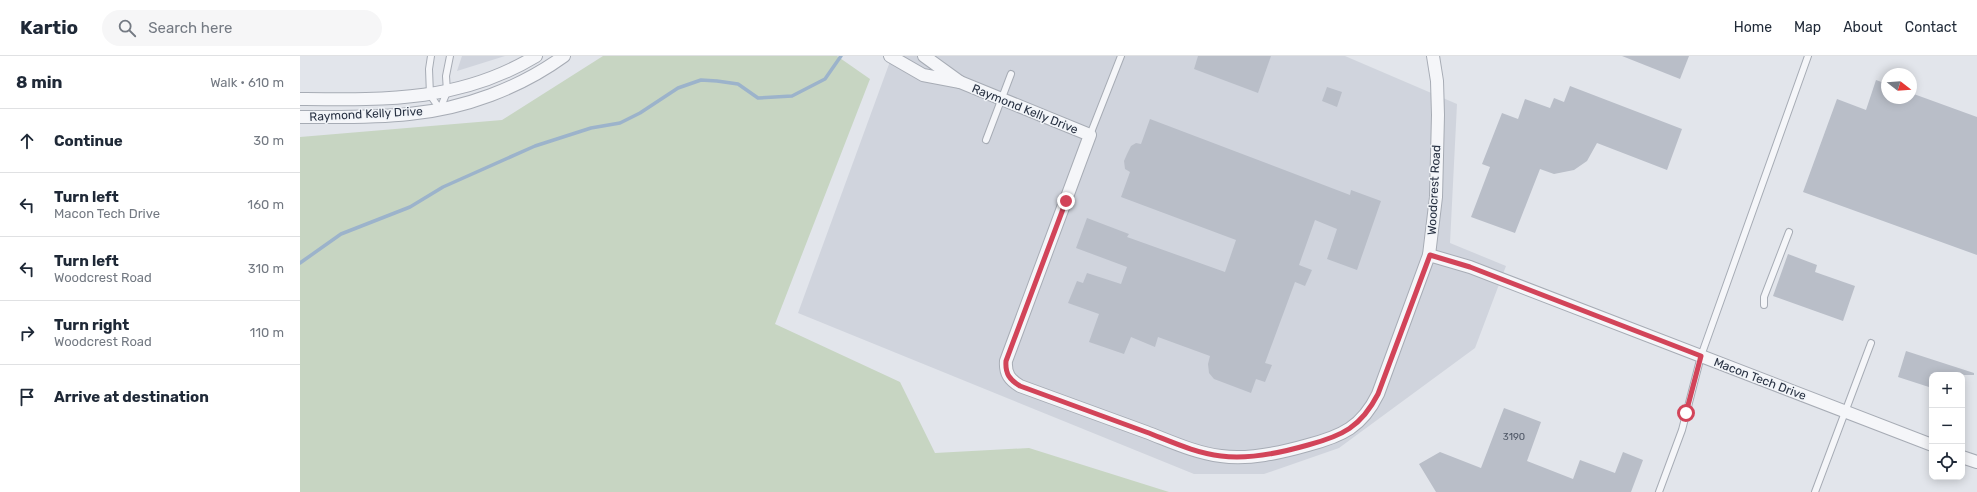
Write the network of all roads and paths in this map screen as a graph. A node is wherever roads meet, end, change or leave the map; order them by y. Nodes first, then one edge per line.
1 (431, 56) edge
2 (450, 56) edge
3 (536, 56) edge
4 (564, 56) edge
5 (890, 56) edge
6 (924, 56) edge
7 (1120, 56) edge
8 (1433, 56) edge
9 (1808, 56) edge
10 (1010, 74) dead end
11 (960, 82) junction
12 (447, 92) junction
13 (430, 95) junction
14 (300, 99) edge
15 (1001, 99) junction
16 (440, 109) junction
17 (300, 117) edge
18 (1090, 136) junction
19 (986, 140) dead end
20 (1789, 232) dead end
21 (1430, 255) junction
22 (1764, 305) dead end
23 (1871, 343) dead end
24 (1701, 356) junction
25 (1845, 412) junction
26 (1929, 444) edge
27 (1965, 458) edge
28 (1977, 462) edge
29 (1659, 492) edge
30 (1815, 492) edge

1 - 13 lane
2 - 12 lane
3 - 12 street, Raymond Kelly Drive
4 - 16 street, Raymond Kelly Drive
5 - 11 street, Raymond Kelly Drive
6 - 11 street, Raymond Kelly Drive
7 - 18 lane
8 - 21 street, Woodcrest Road
9 - 24 lane
10 - 15 lane
11 - 15 street, Raymond Kelly Drive
12 - 13 street, Raymond Kelly Drive
12 - 16 lane
13 - 14 street, Raymond Kelly Drive
13 - 16 lane
15 - 18 street, Raymond Kelly Drive
15 - 19 lane
16 - 17 street, Raymond Kelly Drive
18 - 21 street, Woodcrest Road
20 - 22 lane
21 - 24 street, Macon Tech Drive
23 - 25 lane
24 - 25 street, Macon Tech Drive
24 - 29 lane
25 - 26 street, Macon Tech Drive
25 - 30 lane
27 - 28 street

